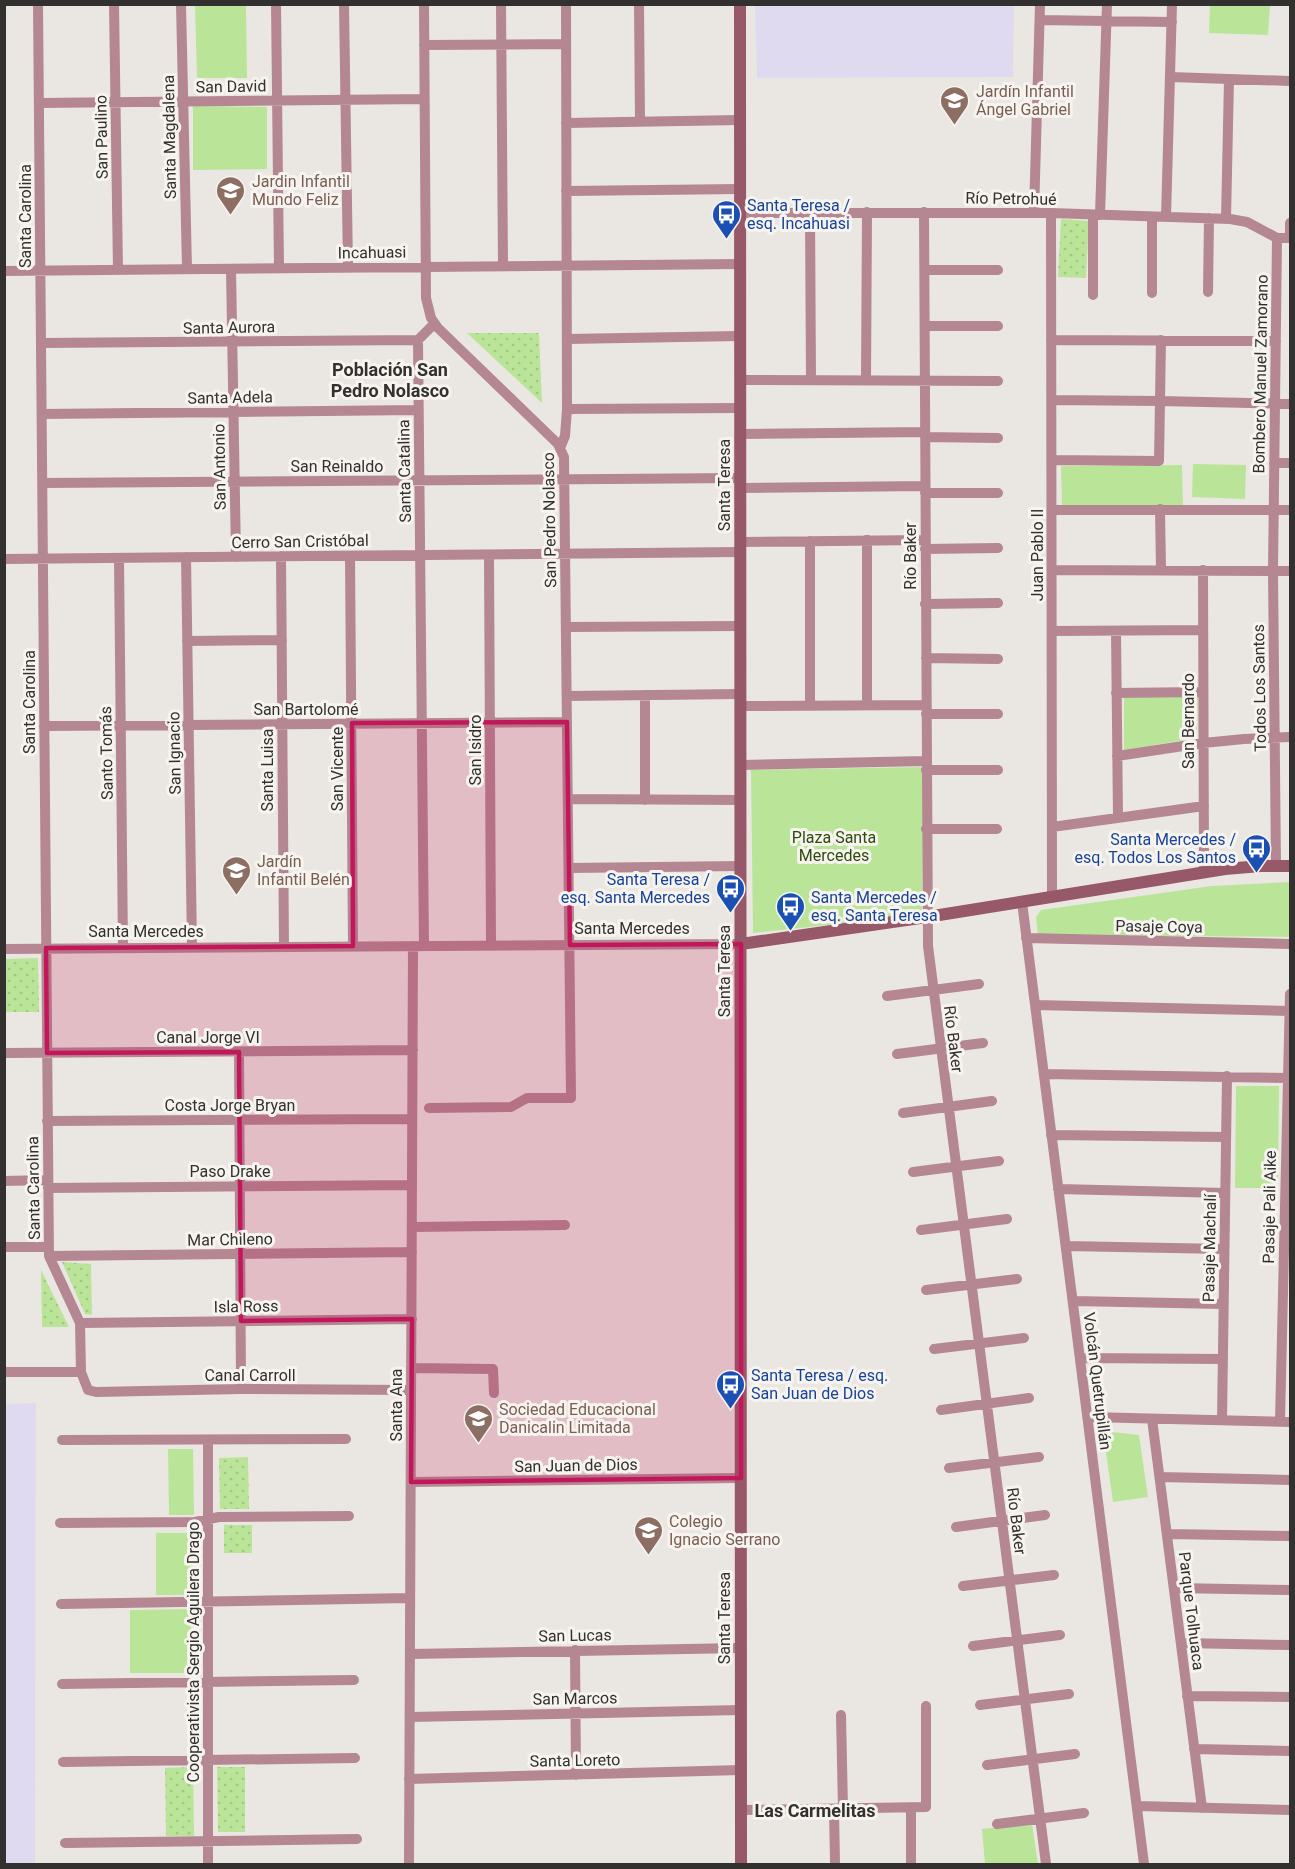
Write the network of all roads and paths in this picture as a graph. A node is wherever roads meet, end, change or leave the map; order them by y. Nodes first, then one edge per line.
1 (38, 4) edge
2 (114, 4) edge
3 (181, 4) edge
4 (276, 4) edge
5 (344, 4) edge
6 (424, 4) edge
7 (501, 4) edge
8 (566, 4) edge
9 (639, 4) edge
10 (740, 4) edge
11 (1040, 4) edge
12 (1107, 4) edge
13 (1172, 4) edge
14 (1040, 20) junction
15 (1106, 21) junction
16 (1172, 22) junction
17 (566, 44) junction
18 (424, 45) junction
19 (501, 45) junction
20 (1171, 77) junction
21 (1228, 79) junction
22 (1290, 81) edge
23 (424, 99) junction
24 (345, 100) junction
25 (278, 101) junction
26 (116, 102) junction
27 (183, 102) junction
28 (39, 103) junction
29 (740, 120) junction
30 (640, 122) junction
31 (566, 123) junction
32 (740, 189) junction
33 (566, 191) junction
34 (810, 212) junction
35 (867, 212) junction
36 (924, 212) junction
37 (740, 213) junction
38 (1034, 213) junction
39 (1051, 213) junction
40 (1097, 215) junction
41 (1152, 217) junction
42 (1166, 217) junction
43 (1209, 218) junction
44 (1226, 219) junction
45 (1290, 224) edge
46 (1277, 238) junction
47 (1290, 238) edge
48 (740, 264) junction
49 (503, 266) junction
50 (567, 266) junction
51 (426, 267) junction
52 (279, 268) junction
53 (348, 268) junction
54 (187, 269) junction
55 (231, 269) junction
56 (118, 270) junction
57 (925, 270) junction
58 (998, 270) dead end
59 (4, 271) edge
60 (40, 271) junction
61 (1208, 292) dead end
62 (1152, 293) dead end
63 (1093, 295) dead end
64 (434, 324) junction
65 (925, 326) junction
66 (998, 326) dead end
67 (740, 336) junction
68 (567, 339) junction
69 (418, 340) junction
70 (1051, 340) junction
71 (1161, 340) junction
72 (1276, 341) junction
73 (232, 342) junction
74 (41, 344) junction
75 (740, 380) junction
76 (812, 380) junction
77 (866, 380) junction
78 (925, 380) junction
79 (998, 381) dead end
80 (1052, 400) junction
81 (1160, 401) junction
82 (1274, 404) junction
83 (1290, 404) edge
84 (740, 408) junction
85 (418, 410) junction
86 (567, 410) junction
87 (233, 412) junction
88 (42, 414) junction
89 (740, 434) junction
90 (925, 435) junction
91 (998, 438) dead end
92 (560, 448) junction
93 (1052, 460) junction
94 (1274, 463) junction
95 (1290, 463) edge
96 (564, 479) junction
97 (419, 480) junction
98 (235, 482) junction
99 (42, 483) junction
100 (740, 483) junction
101 (925, 490) junction
102 (998, 493) dead end
103 (1052, 510) junction
104 (1160, 510) junction
105 (1273, 510) junction
106 (1290, 510) edge
107 (867, 540) junction
108 (810, 541) junction
109 (925, 544) junction
110 (740, 547) junction
111 (998, 548) dead end
112 (565, 554) junction
113 (420, 555) junction
114 (489, 555) junction
115 (281, 556) junction
116 (350, 556) junction
117 (186, 557) junction
118 (236, 557) junction
119 (119, 558) junction
120 (4, 559) edge
121 (43, 559) junction
122 (1052, 570) junction
123 (1161, 570) junction
124 (1203, 570) junction
125 (1273, 571) junction
126 (1290, 571) edge
127 (998, 603) dead end
128 (926, 604) junction
129 (741, 626) junction
130 (566, 627) junction
131 (1116, 630) junction
132 (1203, 630) junction
133 (1052, 631) junction
134 (282, 640) junction
135 (187, 641) junction
136 (926, 658) junction
137 (998, 658) dead end
138 (1203, 692) junction
139 (1116, 693) junction
140 (645, 695) junction
141 (567, 696) junction
142 (741, 700) junction
143 (810, 705) junction
144 (867, 705) junction
145 (926, 709) junction
146 (998, 714) dead end
147 (490, 722) junction
148 (567, 722) junction
149 (352, 723) junction
150 (421, 723) junction
151 (189, 724) junction
152 (282, 724) junction
153 (121, 725) junction
154 (44, 726) junction
155 (1275, 738) junction
156 (1290, 738) edge
157 (1203, 743) junction
158 (1117, 756) junction
159 (741, 765) junction
160 (926, 765) junction
161 (998, 770) dead end
162 (568, 799) junction
163 (645, 800) junction
164 (741, 800) junction
165 (1204, 806) junction
166 (1118, 818) junction
167 (1052, 827) junction
168 (926, 829) junction
169 (998, 829) dead end
170 (741, 866) junction
171 (1276, 866) junction
172 (1290, 866) edge
173 (569, 868) junction
174 (1204, 872) junction
175 (1052, 897) junction
176 (1022, 902) junction
177 (927, 917) junction
178 (1026, 938) junction
179 (741, 944) junction
180 (1290, 944) edge
181 (570, 945) junction
182 (354, 946) junction
183 (418, 946) junction
184 (491, 946) junction
185 (192, 947) junction
186 (284, 947) junction
187 (46, 948) junction
188 (123, 948) junction
189 (4, 949) edge
190 (979, 984) dead end
191 (932, 990) junction
192 (1290, 994) edge
193 (887, 996) dead end
194 (1035, 1005) junction
195 (1290, 1011) edge
196 (983, 1043) dead end
197 (940, 1048) junction
198 (413, 1050) junction
199 (239, 1052) junction
200 (4, 1053) edge
201 (47, 1053) junction
202 (897, 1054) dead end
203 (1044, 1074) junction
204 (1227, 1076) junction
205 (1289, 1078) edge
206 (992, 1101) dead end
207 (948, 1107) junction
208 (429, 1108) dead end
209 (903, 1113) dead end
210 (412, 1119) junction
211 (239, 1120) junction
212 (47, 1121) junction
213 (1051, 1135) junction
214 (1226, 1137) junction
215 (999, 1161) dead end
216 (956, 1167) junction
217 (913, 1172) dead end
218 (4, 1181) edge
219 (48, 1184) junction
220 (412, 1185) junction
221 (240, 1186) junction
222 (1058, 1189) junction
223 (1225, 1193) junction
224 (1007, 1219) dead end
225 (565, 1225) dead end
226 (963, 1225) junction
227 (412, 1227) junction
228 (921, 1230) dead end
229 (1066, 1246) junction
230 (4, 1247) edge
231 (1224, 1249) junction
232 (49, 1251) junction
233 (412, 1252) junction
234 (240, 1254) junction
235 (1017, 1279) dead end
236 (971, 1285) junction
237 (926, 1290) dead end
238 (1073, 1300) junction
239 (1223, 1304) junction
240 (412, 1319) junction
241 (240, 1321) junction
242 (80, 1323) junction
243 (1024, 1338) dead end
244 (978, 1343) junction
245 (934, 1349) dead end
246 (1080, 1358) junction
247 (1222, 1359) junction
248 (411, 1368) junction
249 (4, 1372) edge
250 (81, 1372) junction
251 (241, 1389) junction
252 (88, 1390) joint
253 (411, 1390) junction
254 (494, 1393) dead end
255 (1029, 1398) dead end
256 (986, 1404) junction
257 (940, 1410) dead end
258 (1088, 1418) junction
259 (1152, 1419) junction
260 (1222, 1420) junction
261 (1285, 1421) edge
262 (346, 1438) dead end
263 (62, 1440) dead end
264 (207, 1440) junction
265 (1039, 1457) dead end
266 (994, 1462) junction
267 (950, 1468) dead end
268 (1160, 1477) junction
269 (741, 1478) junction
270 (1290, 1479) edge
271 (411, 1482) junction
272 (1045, 1515) dead end
273 (349, 1516) dead end
274 (208, 1520) junction
275 (1002, 1521) junction
276 (60, 1523) dead end
277 (956, 1527) dead end
278 (1167, 1534) junction
279 (1290, 1536) edge
280 (1054, 1575) dead end
281 (1009, 1581) junction
282 (963, 1586) dead end
283 (1174, 1588) junction
284 (1290, 1590) edge
285 (410, 1598) junction
286 (208, 1601) junction
287 (61, 1604) dead end
288 (1060, 1635) dead end
289 (1017, 1641) junction
290 (1181, 1643) junction
291 (1290, 1645) edge
292 (973, 1646) dead end
293 (741, 1648) junction
294 (574, 1650) junction
295 (410, 1654) junction
296 (354, 1680) dead end
297 (208, 1682) junction
298 (62, 1684) dead end
299 (1069, 1694) dead end
300 (1187, 1696) junction
301 (1290, 1697) edge
302 (1025, 1700) junction
303 (980, 1705) dead end
304 (926, 1706) dead end
305 (741, 1710) junction
306 (575, 1713) junction
307 (841, 1714) dead end
308 (410, 1717) junction
309 (1194, 1749) junction
310 (1290, 1751) edge
311 (1076, 1754) dead end
312 (355, 1758) dead end
313 (1033, 1759) junction
314 (208, 1760) junction
315 (63, 1762) dead end
316 (987, 1766) dead end
317 (741, 1770) junction
318 (576, 1775) junction
319 (410, 1779) junction
320 (1137, 1806) junction
321 (911, 1808) junction
322 (1202, 1808) junction
323 (838, 1809) junction
324 (741, 1810) junction
325 (1290, 1810) edge
326 (1084, 1813) dead end
327 (1040, 1818) junction
328 (997, 1824) dead end
329 (357, 1839) dead end
330 (208, 1841) junction
331 (65, 1843) dead end
332 (208, 1864) edge
333 (409, 1864) edge
334 (741, 1864) edge
335 (835, 1864) edge
336 (912, 1864) edge
337 (1046, 1864) edge
338 (1144, 1864) edge

1 - 28 street, Santa Carolina
2 - 26 street, San Paulino
3 - 27 street, Santa Magdalena
4 - 25 street
5 - 24 street
6 - 18 street
7 - 19 street
8 - 17 street, San Pedro Nolasco
9 - 30 street
10 - 29 street, Santa Teresa
11 - 14 street
12 - 15 street
13 - 16 street
14 - 15 street
14 - 38 street
15 - 16 street
15 - 40 street
16 - 20 street
17 - 19 street
17 - 31 street, San Pedro Nolasco
18 - 19 street
18 - 23 street
19 - 49 street
20 - 21 street
20 - 42 street
21 - 22 street
21 - 44 street
23 - 24 street, San David
23 - 51 street
24 - 25 street, San David
24 - 53 street
25 - 27 street, San David
25 - 52 street
26 - 27 street, San David
26 - 28 street, San David
26 - 56 street, San Paulino
27 - 54 street, Santa Magdalena
28 - 60 street, Santa Carolina
29 - 30 street
29 - 32 street, Santa Teresa
30 - 31 street
31 - 33 street, San Pedro Nolasco
32 - 33 street
32 - 37 street, Santa Teresa
33 - 50 street, San Pedro Nolasco
34 - 35 street, Río Petrohué
34 - 37 street, Río Petrohué
34 - 76 street
35 - 36 street, Río Petrohué
35 - 77 street
36 - 38 street, Río Petrohué
36 - 57 street, Río Baker
37 - 48 street, Santa Teresa
38 - 39 street, Río Petrohué
39 - 40 street, Río Petrohué
39 - 70 street, Juan Pablo II
40 - 41 street, Río Petrohué
40 - 63 street
41 - 42 street, Río Petrohué
41 - 62 street
42 - 43 street, Río Petrohué
43 - 44 street, Río Petrohué
43 - 61 street
44 - 46 street, Río Petrohué
45 - 47 street
46 - 47 street
46 - 72 street, Bombero Manuel Zamorano
48 - 50 street, Incahuasi
48 - 67 street, Santa Teresa
49 - 50 street, Incahuasi
49 - 51 street, Incahuasi
50 - 68 street, San Pedro Nolasco
51 - 53 street, Incahuasi
51 - 64 street
52 - 53 street, Incahuasi
52 - 55 street, Incahuasi
54 - 55 street, Incahuasi
54 - 56 street, Incahuasi
55 - 73 street, San Antonio
56 - 60 street, Incahuasi
57 - 58 street
57 - 65 street, Río Baker
59 - 60 street, Incahuasi
60 - 74 street, Santa Carolina
64 - 69 street
64 - 92 street
65 - 66 street
65 - 78 street, Río Baker
67 - 68 street
67 - 75 street, Santa Teresa
68 - 86 street, San Pedro Nolasco
69 - 73 street, Santa Aurora
69 - 85 street, Santa Catalina
70 - 71 street
70 - 80 street, Juan Pablo II
71 - 72 street
71 - 81 street
72 - 82 street, Bombero Manuel Zamorano
73 - 74 street, Santa Aurora
73 - 87 street, San Antonio
74 - 88 street, Santa Carolina
75 - 76 street
75 - 84 street, Santa Teresa
76 - 77 street
77 - 78 street
78 - 79 street
78 - 90 street, Río Baker
80 - 81 street
80 - 93 street, Juan Pablo II
81 - 82 street
81 - 93 street
82 - 83 street
82 - 94 street, Bombero Manuel Zamorano
84 - 86 street
84 - 89 street, Santa Teresa
85 - 87 street, Santa Adela
85 - 97 street, Santa Catalina
86 - 92 street, San Pedro Nolasco
87 - 88 street, Santa Adela
87 - 98 street, San Antonio
88 - 99 street, Santa Carolina
89 - 90 street
89 - 100 street, Santa Teresa
90 - 91 street
90 - 101 street, Río Baker
92 - 96 street, San Pedro Nolasco
93 - 103 street, Juan Pablo II
94 - 95 street
94 - 105 street, Bombero Manuel Zamorano
96 - 97 street, San Reinaldo
96 - 100 street, San Reinaldo
96 - 112 street, San Pedro Nolasco
97 - 98 street, San Reinaldo
97 - 113 street, Santa Catalina
98 - 99 street, San Reinaldo
98 - 118 street, San Antonio
99 - 121 street, Santa Carolina
100 - 101 street, San Reinaldo
100 - 110 street, Santa Teresa
101 - 102 street, San Reinaldo
101 - 109 street, Río Baker
103 - 104 street
103 - 122 street, Juan Pablo II
104 - 105 street
104 - 123 street
105 - 106 street
105 - 125 street, Todos Los Santos
107 - 108 street, Cerro San Cristóbal
107 - 109 street, Cerro San Cristóbal
107 - 144 street
108 - 110 street, Cerro San Cristóbal
108 - 143 street
109 - 111 street, Cerro San Cristóbal
109 - 128 street, Río Baker
110 - 112 street, Cerro San Cristóbal
110 - 129 street, Santa Teresa
112 - 114 street, Cerro San Cristóbal
112 - 130 street, San Pedro Nolasco
113 - 114 street, Cerro San Cristóbal
113 - 116 street, Cerro San Cristóbal
113 - 150 street, Santa Catalina
114 - 147 street, San Isidro
115 - 116 street, Cerro San Cristóbal
115 - 118 street, Cerro San Cristóbal
115 - 134 street, Santa Luisa
116 - 149 street, San Vicente
117 - 118 street, Cerro San Cristóbal
117 - 119 street, Cerro San Cristóbal
117 - 135 street, San Ignacio
119 - 121 street, Cerro San Cristóbal
119 - 153 street, Santo Tomás
120 - 121 street, Cerro San Cristóbal
121 - 154 street, Santa Carolina
122 - 123 street
122 - 133 street, Juan Pablo II
123 - 124 street
124 - 125 street
124 - 132 street, San Bernardo
125 - 126 street
125 - 155 street, Todos Los Santos
127 - 128 street
128 - 136 street, Río Baker
129 - 130 street
129 - 142 street, Santa Teresa
130 - 141 street, San Pedro Nolasco
131 - 132 street
131 - 133 street
131 - 139 street
132 - 138 street, San Bernardo
133 - 167 street, Juan Pablo II
134 - 135 street
134 - 152 street, Santa Luisa
135 - 151 street, San Ignacio
136 - 137 street
136 - 145 street, Río Baker
138 - 139 street
138 - 157 street, San Bernardo
139 - 158 street
140 - 141 street
140 - 142 street
140 - 163 street
141 - 148 street, San Pedro Nolasco
142 - 143 street
142 - 159 street, Santa Teresa
143 - 144 street
144 - 145 street
145 - 146 street
145 - 160 street, Río Baker
147 - 148 street, San Bartolomé
147 - 150 street, San Bartolomé
147 - 184 street, San Isidro
148 - 162 street, San Pedro Nolasco
149 - 150 street, San Bartolomé
149 - 152 street, San Bartolomé
149 - 182 street, San Vicente
150 - 183 street, Santa Catalina
151 - 152 street, San Bartolomé
151 - 153 street, San Bartolomé
151 - 185 street, San Ignacio
152 - 186 street, Santa Luisa
153 - 154 street, San Bartolomé
153 - 188 street, Santo Tomás
154 - 187 street, Santa Carolina
155 - 156 street
155 - 157 street
155 - 171 street, Todos Los Santos
157 - 158 street
157 - 165 street, San Bernardo
158 - 166 street
159 - 160 street
159 - 164 street, Santa Teresa
160 - 161 street
160 - 168 street, Río Baker
162 - 163 street
162 - 173 street, San Pedro Nolasco
163 - 164 street
164 - 170 street, Santa Teresa
165 - 166 street
165 - 174 street, San Bernardo
166 - 167 street
167 - 175 street, Juan Pablo II
168 - 169 street
168 - 177 street, Río Baker
170 - 173 street
170 - 179 street, Santa Teresa
171 - 172 street, Santa Mercedes
171 - 174 street, Santa Mercedes
173 - 181 street, San Pedro Nolasco
174 - 175 street, Santa Mercedes
175 - 176 street, Santa Mercedes
176 - 177 street, Santa Mercedes
176 - 178 street, Volcán Quetrupillán
177 - 179 street, Santa Mercedes
177 - 191 street, Río Baker
178 - 180 street, Pasaje Coya
178 - 194 street, Volcán Quetrupillán
179 - 181 street, Santa Mercedes
179 - 269 street, Santa Teresa
181 - 184 street, Santa Mercedes
181 - 208 street, San Pedro Nolasco
182 - 183 street, Santa Mercedes
182 - 186 street, Santa Mercedes
183 - 184 street, Santa Mercedes
183 - 198 street, Santa Ana
185 - 186 street, Santa Mercedes
185 - 188 street, Santa Mercedes
187 - 188 street, Santa Mercedes
187 - 189 street, Santa Mercedes
187 - 201 street, Santa Carolina
190 - 191 street
191 - 193 street
191 - 197 street, Río Baker
192 - 195 street, Pasaje Pali Aike
194 - 195 street
194 - 203 street, Volcán Quetrupillán
195 - 205 street, Pasaje Pali Aike
196 - 197 street
197 - 202 street
197 - 207 street, Río Baker
198 - 199 street, Canal Jorge VI
198 - 210 street, Santa Ana
199 - 201 street, Canal Jorge VI
199 - 211 street
200 - 201 street, Canal Jorge VI
201 - 212 street, Santa Carolina
203 - 204 street
203 - 213 street, Volcán Quetrupillán
204 - 205 street
204 - 214 street, Pasaje Machalí
205 - 261 street, Pasaje Pali Aike
206 - 207 street
207 - 209 street
207 - 216 street, Río Baker
210 - 211 street, Costa Jorge Bryan
210 - 220 street, Santa Ana
211 - 212 street, Costa Jorge Bryan
211 - 221 street
212 - 219 street, Santa Carolina
213 - 214 street
213 - 222 street, Volcán Quetrupillán
214 - 223 street, Pasaje Machalí
215 - 216 street
216 - 217 street
216 - 226 street, Río Baker
218 - 219 street, Paso Drake
219 - 221 street, Paso Drake
219 - 232 street, Santa Carolina
220 - 221 street, Paso Drake
220 - 227 street, Santa Ana
221 - 234 street
222 - 223 street
222 - 229 street, Volcán Quetrupillán
223 - 231 street, Pasaje Machalí
224 - 226 street
225 - 227 street
226 - 228 street
226 - 236 street, Río Baker
227 - 233 street, Santa Ana
229 - 231 street
229 - 238 street, Volcán Quetrupillán
230 - 232 street, Mar Chileno
231 - 239 street, Pasaje Machalí
232 - 234 street, Mar Chileno
232 - 242 street, Santa Carolina
233 - 234 street, Mar Chileno
233 - 240 street, Santa Ana
234 - 241 street
235 - 236 street
236 - 237 street
236 - 244 street, Río Baker
238 - 239 street
238 - 246 street, Volcán Quetrupillán
239 - 247 street, Pasaje Machalí
240 - 241 street, Isla Ross
240 - 248 street, Santa Ana
241 - 242 street, Isla Ross
241 - 251 street
242 - 250 street, Santa Carolina
243 - 244 street
244 - 245 street
244 - 256 street, Río Baker
246 - 247 street
246 - 258 street, Volcán Quetrupillán
247 - 260 street, Pasaje Machalí
248 - 253 street, Santa Ana
248 - 254 street
249 - 250 street
250 - 252 street, Santa Carolina
251 - 252 street, Canal Carroll
251 - 253 street, Canal Carroll
253 - 271 street, Santa Ana
255 - 256 street
256 - 257 street
256 - 266 street, Río Baker
258 - 259 street
258 - 320 street, Volcán Quetrupillán
259 - 260 street
259 - 268 street, Parque Tolhuaca
260 - 261 street
262 - 264 street
263 - 264 street
264 - 274 street, Cooperativista Sergio Aguilera Drago
265 - 266 street
266 - 267 street
266 - 275 street, Río Baker
268 - 270 street
268 - 278 street, Parque Tolhuaca
269 - 271 street, San Juan de Dios
269 - 293 street, Santa Teresa
271 - 285 street, Santa Ana
272 - 275 street
273 - 274 street
274 - 276 street
274 - 286 street, Cooperativista Sergio Aguilera Drago
275 - 277 street
275 - 281 street, Río Baker
278 - 279 street
278 - 283 street, Parque Tolhuaca
280 - 281 street
281 - 282 street
281 - 289 street, Río Baker
283 - 284 street
283 - 290 street, Parque Tolhuaca
285 - 286 street
285 - 295 street, Santa Ana
286 - 287 street
286 - 297 street, Cooperativista Sergio Aguilera Drago
288 - 289 street
289 - 292 street
289 - 302 street, Río Baker
290 - 291 street
290 - 300 street, Parque Tolhuaca
293 - 294 street, San Lucas
293 - 305 street, Santa Teresa
294 - 295 street, San Lucas
294 - 306 street
295 - 308 street, Santa Ana
296 - 297 street
297 - 298 street
297 - 314 street, Cooperativista Sergio Aguilera Drago
299 - 302 street
300 - 301 street
300 - 309 street, Parque Tolhuaca
302 - 303 street
302 - 313 street, Río Baker
304 - 321 street
305 - 306 street, San Marcos
305 - 317 street, Santa Teresa
306 - 308 street, San Marcos
306 - 318 street
307 - 323 street
308 - 319 street, Santa Ana
309 - 310 street
309 - 322 street, Parque Tolhuaca
311 - 313 street
312 - 314 street
313 - 316 street
313 - 327 street, Río Baker
314 - 315 street
314 - 330 street, Cooperativista Sergio Aguilera Drago
317 - 318 street, Santa Loreto
317 - 324 street, Santa Teresa
318 - 319 street, Santa Loreto
319 - 333 street, Santa Ana
320 - 322 street
320 - 338 street, Volcán Quetrupillán
321 - 323 street
321 - 336 street
322 - 325 street
323 - 324 street
323 - 335 street
324 - 334 street, Santa Teresa
326 - 327 street
327 - 328 street
327 - 337 street, Río Baker
329 - 330 street
330 - 331 street
330 - 332 street, Cooperativista Sergio Aguilera Drago

